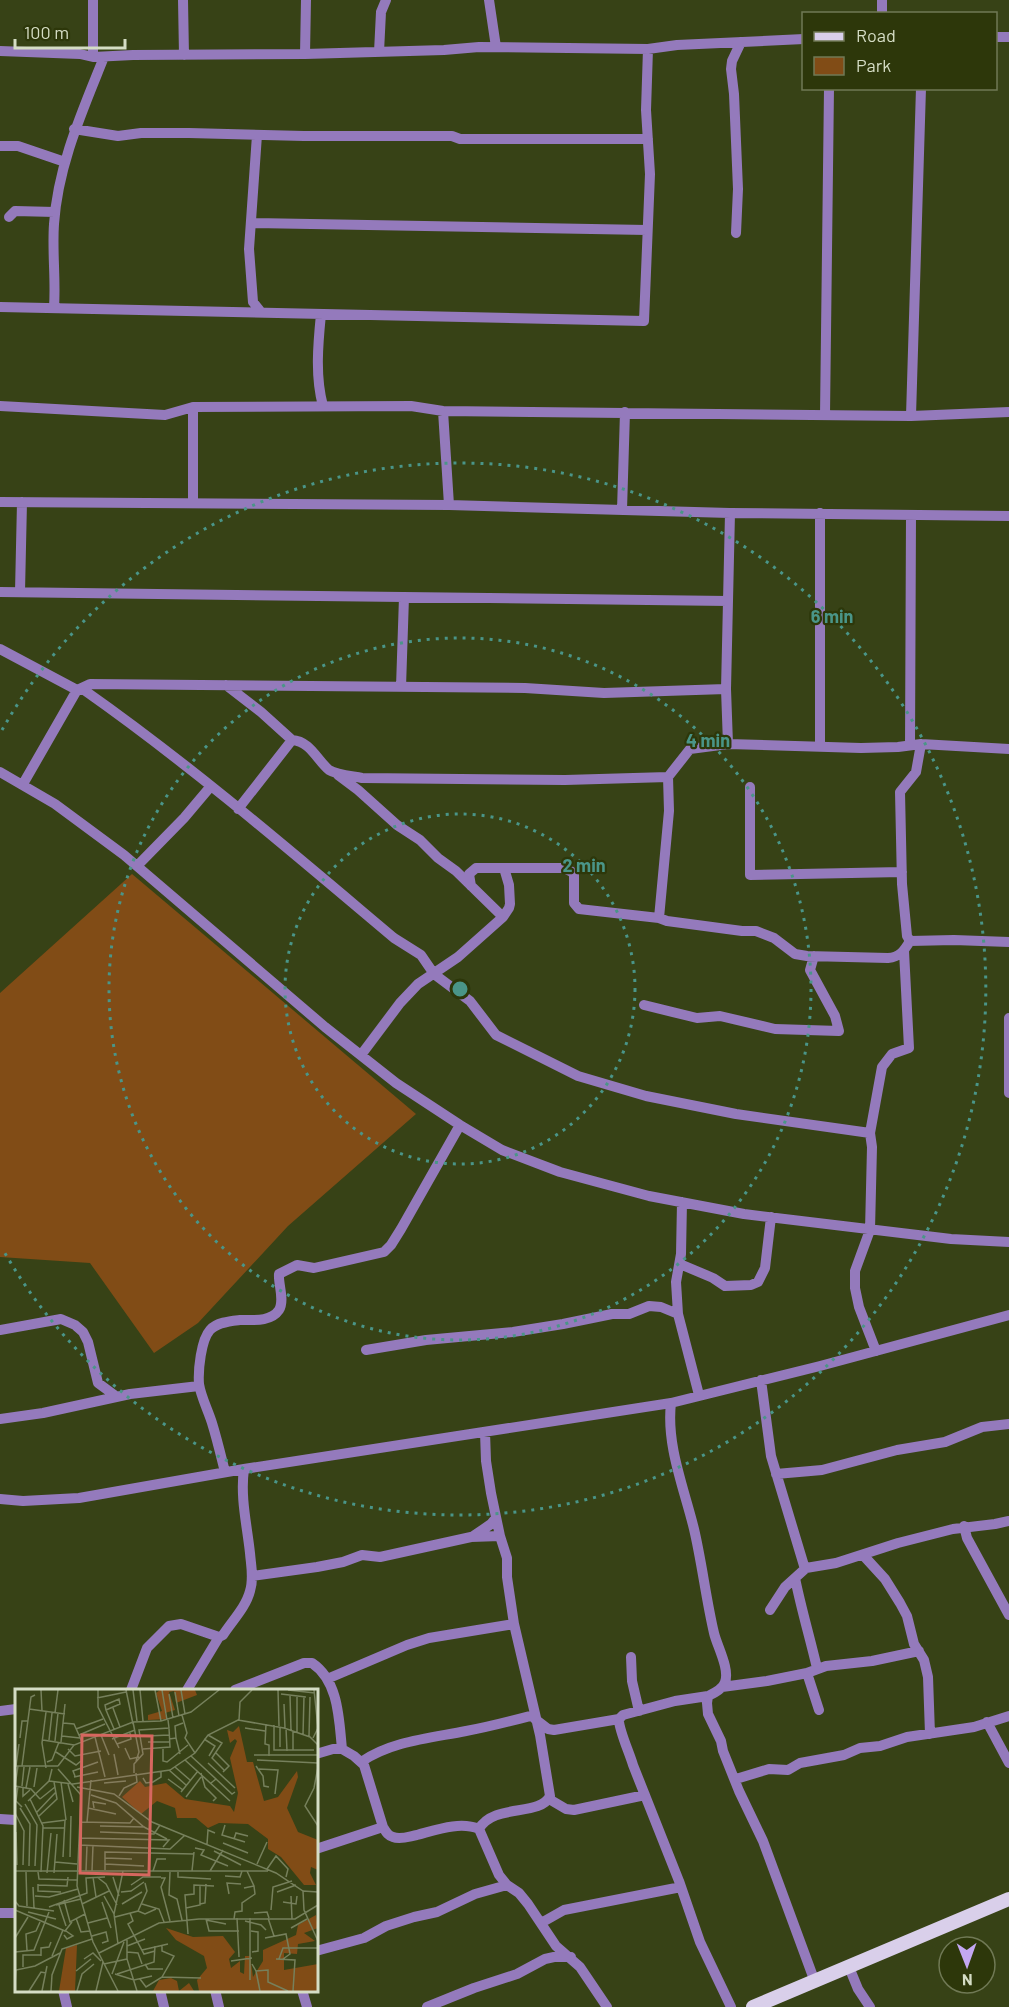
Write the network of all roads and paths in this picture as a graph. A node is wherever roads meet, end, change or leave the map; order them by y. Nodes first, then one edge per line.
1 (93, 0) edge
2 (183, 0) edge
3 (306, 0) edge
4 (386, 0) edge
5 (489, 0) edge
6 (802, 39) edge
7 (741, 42) junction
8 (496, 47) junction
9 (648, 49) junction
10 (0, 51) edge
11 (379, 52) junction
12 (304, 54) junction
13 (184, 55) junction
14 (99, 57) junction
15 (829, 90) edge
16 (921, 90) edge
17 (74, 129) junction
18 (257, 135) junction
19 (648, 139) junction
20 (0, 146) edge
21 (65, 162) junction
22 (55, 213) junction
23 (9, 217) dead end
24 (251, 223) junction
25 (647, 230) junction
26 (736, 233) dead end
27 (0, 307) edge
28 (54, 307) junction
29 (261, 312) junction
30 (321, 314) junction
31 (0, 406) edge
32 (323, 406) junction
33 (193, 407) junction
34 (443, 411) junction
35 (625, 412) junction
36 (1009, 412) edge
37 (825, 415) junction
38 (912, 416) junction
39 (0, 502) edge
40 (22, 502) junction
41 (193, 502) junction
42 (449, 505) junction
43 (622, 510) junction
44 (730, 513) junction
45 (820, 513) junction
46 (911, 515) junction
47 (1009, 516) edge
48 (0, 592) edge
49 (20, 592) junction
50 (404, 597) junction
51 (728, 601) junction
52 (0, 649) edge
53 (226, 685) junction
54 (401, 687) junction
55 (726, 689) junction
56 (77, 690) junction
57 (292, 740) junction
58 (728, 744) junction
59 (915, 744) junction
60 (820, 746) junction
61 (1009, 749) edge
62 (1, 777) edge
63 (668, 777) junction
64 (359, 783) junction
65 (23, 784) junction
66 (211, 786) junction
67 (750, 787) dead end
68 (238, 809) junction
69 (137, 866) junction
70 (504, 868) junction
71 (902, 872) junction
72 (471, 886) junction
73 (503, 917) junction
74 (659, 918) junction
75 (1009, 942) edge
76 (907, 946) junction
77 (814, 956) junction
78 (434, 974) junction
79 (644, 1005) dead end
80 (1009, 1018) edge
81 (1009, 1029) edge
82 (361, 1055) junction
83 (1009, 1093) edge
84 (460, 1125) junction
85 (870, 1133) junction
86 (682, 1202) junction
87 (771, 1217) junction
88 (870, 1230) junction
89 (1009, 1242) edge
90 (680, 1264) junction
91 (678, 1314) junction
92 (1009, 1315) edge
93 (0, 1330) edge
94 (366, 1350) dead end
95 (876, 1351) junction
96 (760, 1380) junction
97 (199, 1386) junction
98 (699, 1395) junction
99 (117, 1397) junction
100 (670, 1403) junction
101 (0, 1419) edge
102 (1009, 1424) edge
103 (485, 1432) junction
104 (244, 1469) junction
105 (225, 1472) junction
106 (776, 1474) junction
107 (0, 1499) edge
108 (496, 1518) junction
109 (1009, 1521) edge
110 (964, 1526) junction
111 (500, 1536) junction
112 (471, 1537) junction
113 (863, 1555) junction
114 (805, 1569) junction
115 (252, 1576) junction
116 (795, 1578) junction
117 (770, 1610) dead end
118 (1009, 1616) edge
119 (514, 1624) junction
120 (219, 1637) junction
121 (919, 1652) junction
122 (631, 1657) dead end
123 (812, 1671) junction
124 (327, 1679) junction
125 (722, 1687) junction
126 (131, 1689) edge
127 (188, 1689) edge
128 (238, 1689) edge
129 (708, 1696) junction
130 (15, 1709) edge
131 (819, 1710) dead end
132 (0, 1711) edge
133 (639, 1711) junction
134 (1009, 1716) edge
135 (534, 1717) junction
136 (619, 1719) junction
137 (987, 1722) junction
138 (542, 1731) junction
139 (930, 1734) junction
140 (342, 1749) junction
141 (318, 1753) edge
142 (361, 1762) junction
143 (1009, 1763) edge
144 (736, 1779) junction
145 (645, 1795) junction
146 (549, 1799) junction
147 (0, 1819) edge
148 (15, 1821) edge
149 (383, 1827) junction
150 (479, 1829) junction
151 (318, 1848) edge
152 (507, 1885) junction
153 (681, 1887) junction
154 (1009, 1899) edge
155 (541, 1923) junction
156 (318, 1950) edge
157 (571, 1957) junction
158 (849, 1968) junction
159 (815, 1982) junction
160 (63, 1992) edge
161 (160, 1992) edge
162 (215, 1992) edge
163 (303, 1992) edge
164 (62, 2007) edge
165 (67, 2007) edge
166 (164, 2007) edge
167 (219, 2007) edge
168 (307, 2007) edge
169 (427, 2007) edge
170 (607, 2007) edge
171 (731, 2007) edge
172 (753, 2007) edge
173 (870, 2007) edge

1 - 14 street
2 - 13 street
3 - 12 street
4 - 11 street
5 - 8 street
6 - 7 street
7 - 9 street
7 - 26 street
8 - 9 street
8 - 11 street
9 - 19 street
10 - 14 street
11 - 12 street
12 - 13 street
13 - 14 street
14 - 17 street
15 - 37 street
16 - 38 street
17 - 18 street
17 - 21 street
18 - 19 street
18 - 24 street
19 - 25 street
20 - 21 street
21 - 22 street
22 - 23 street
22 - 28 street
24 - 25 street
24 - 29 street
25 - 30 street
27 - 28 street
28 - 29 street
29 - 30 street
30 - 32 street
31 - 33 street
32 - 33 street
32 - 34 street
33 - 41 street
34 - 35 street
34 - 42 street
35 - 37 street
35 - 43 street
36 - 38 street
37 - 38 street
39 - 40 street
40 - 41 street
40 - 49 street
41 - 42 street
42 - 43 street
43 - 44 street
44 - 45 street
44 - 51 street
45 - 46 street
45 - 60 street
46 - 47 street
46 - 59 street
48 - 49 street
49 - 50 street
50 - 51 street
50 - 54 street
51 - 55 street
52 - 56 street
53 - 54 street
53 - 56 street
53 - 57 street
54 - 55 street
55 - 58 street
56 - 65 street
56 - 66 street
57 - 64 street
57 - 68 street
58 - 60 street
58 - 63 street
59 - 60 street
59 - 61 street
59 - 71 street
62 - 65 street
63 - 64 street
63 - 74 street
64 - 72 street
65 - 69 street
66 - 68 street
66 - 69 street
67 - 71 street
68 - 78 street
69 - 82 street
70 - 72 street
70 - 73 street
70 - 74 street
71 - 76 street
72 - 73 street
73 - 78 street
74 - 77 street
75 - 76 street
76 - 77 street
76 - 85 street
77 - 79 street
78 - 82 street
78 - 85 street
80 - 81 street
81 - 83 street
82 - 84 street
84 - 86 street
84 - 97 street
85 - 88 street
86 - 87 street
86 - 90 street
87 - 88 street
87 - 90 street
88 - 89 street
88 - 95 street
90 - 91 street
91 - 94 street
91 - 98 street
92 - 95 street
93 - 99 street
95 - 96 street
96 - 98 street
96 - 106 street
97 - 99 street
97 - 105 street
98 - 100 street
99 - 101 street
100 - 103 street
100 - 125 street
102 - 106 street
103 - 104 street
103 - 108 street
104 - 105 street
104 - 115 street
105 - 107 street
106 - 114 street
108 - 111 street
108 - 112 street
109 - 110 street
110 - 113 street
110 - 118 street
111 - 112 street
111 - 119 street
112 - 115 street
113 - 114 street
113 - 121 street
114 - 116 street
115 - 120 street
116 - 117 street
116 - 123 street
119 - 124 street
119 - 135 street
120 - 126 street
120 - 127 street
121 - 123 street
121 - 139 street
122 - 133 street
123 - 125 street
123 - 131 street
124 - 128 street
124 - 140 street
125 - 129 street
129 - 133 street
129 - 144 street
130 - 132 street
133 - 136 street
134 - 137 street
135 - 138 street
135 - 142 street
136 - 138 street
136 - 145 street
137 - 139 street
137 - 143 street
138 - 146 street
139 - 144 street
140 - 141 street
140 - 142 street
142 - 149 street
144 - 159 street
145 - 146 street
145 - 153 street
146 - 150 street
147 - 148 street
149 - 150 street
149 - 151 street
150 - 152 street
152 - 155 street
152 - 156 street
153 - 155 street
153 - 171 street
154 - 158 main road
155 - 157 street
157 - 169 street
157 - 170 street
158 - 159 main road
158 - 173 street
159 - 172 main road
160 - 165 street
161 - 166 street
162 - 167 street
163 - 168 street
164 - 165 street

